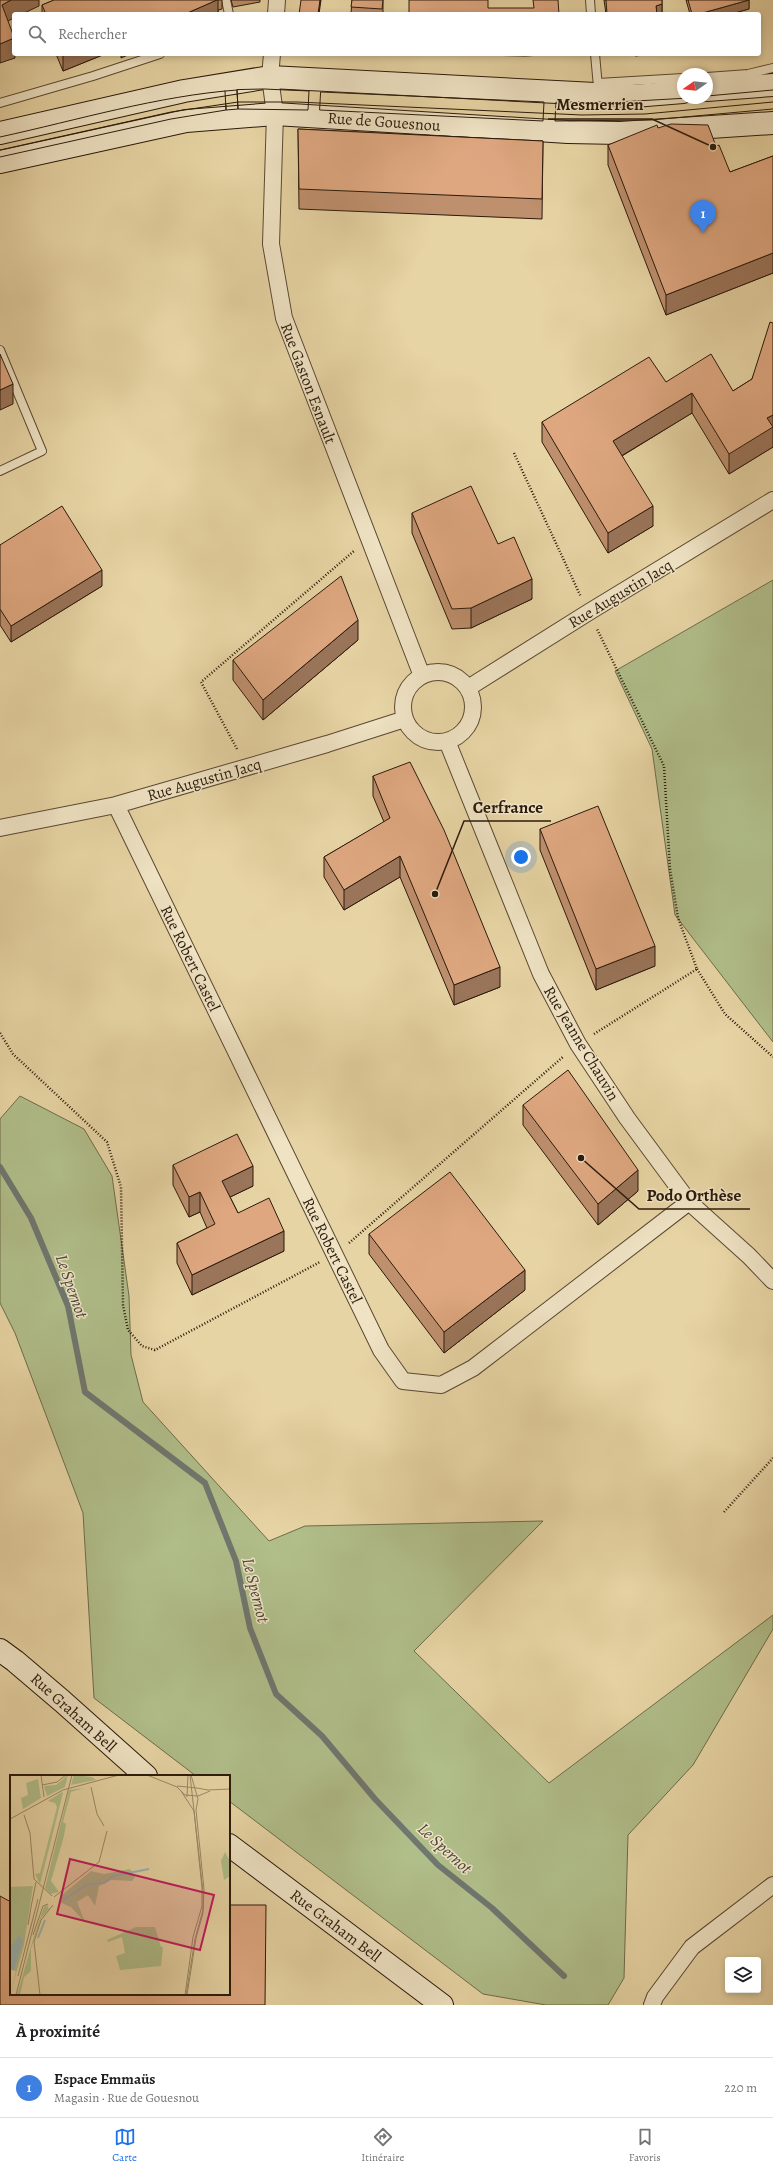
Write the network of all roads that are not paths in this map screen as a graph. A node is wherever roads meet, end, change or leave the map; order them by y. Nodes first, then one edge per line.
1 (226, 0) edge
2 (277, 0) edge
3 (590, 0) edge
4 (229, 12) edge
5 (276, 12) edge
6 (591, 12) edge
7 (154, 56) edge
8 (272, 56) edge
9 (595, 56) edge
10 (773, 68) edge
11 (270, 76) junction
12 (713, 77) edge
13 (677, 79) edge
14 (773, 85) edge
15 (598, 88) junction
16 (713, 90) edge
17 (677, 92) edge
18 (0, 103) edge
19 (275, 114) junction
20 (773, 123) edge
21 (0, 133) edge
22 (0, 162) edge
23 (0, 350) edge
24 (0, 471) edge
25 (773, 500) edge
26 (422, 676) junction
27 (468, 688) junction
28 (405, 719) junction
29 (447, 741) junction
30 (116, 805) junction
31 (0, 828) edge
32 (689, 1202) junction
33 (773, 1281) edge
34 (0, 1650) edge
35 (145, 1775) edge
36 (230, 1845) edge
37 (773, 1885) edge
38 (442, 2005) edge
39 (652, 2005) edge

1 - 4 lane
2 - 5 street
3 - 6 lane
7 - 18 lane
8 - 11 street, Rue Gaston Esnault
9 - 15 lane
10 - 12 lane
11 - 15 main road
11 - 19 street, Rue Gaston Esnault
11 - 21 main road
13 - 15 lane
14 - 16 main road
15 - 17 main road
19 - 20 main road, Rue de Gouesnou
19 - 22 main road, Rue de Gouesnou
19 - 26 street, Rue Gaston Esnault
23 - 24 lane
25 - 27 street, Rue Augustin Jacq
26 - 27 street
26 - 28 street
27 - 29 street
28 - 29 street
28 - 30 street, Rue Augustin Jacq
29 - 32 street, Rue Jeanne Chauvin
30 - 31 street, Rue Augustin Jacq
30 - 32 street, Rue Robert Castel
32 - 33 street, Rue Jeanne Chauvin
34 - 35 main road, Rue Graham Bell
36 - 38 main road, Rue Graham Bell
37 - 39 street

